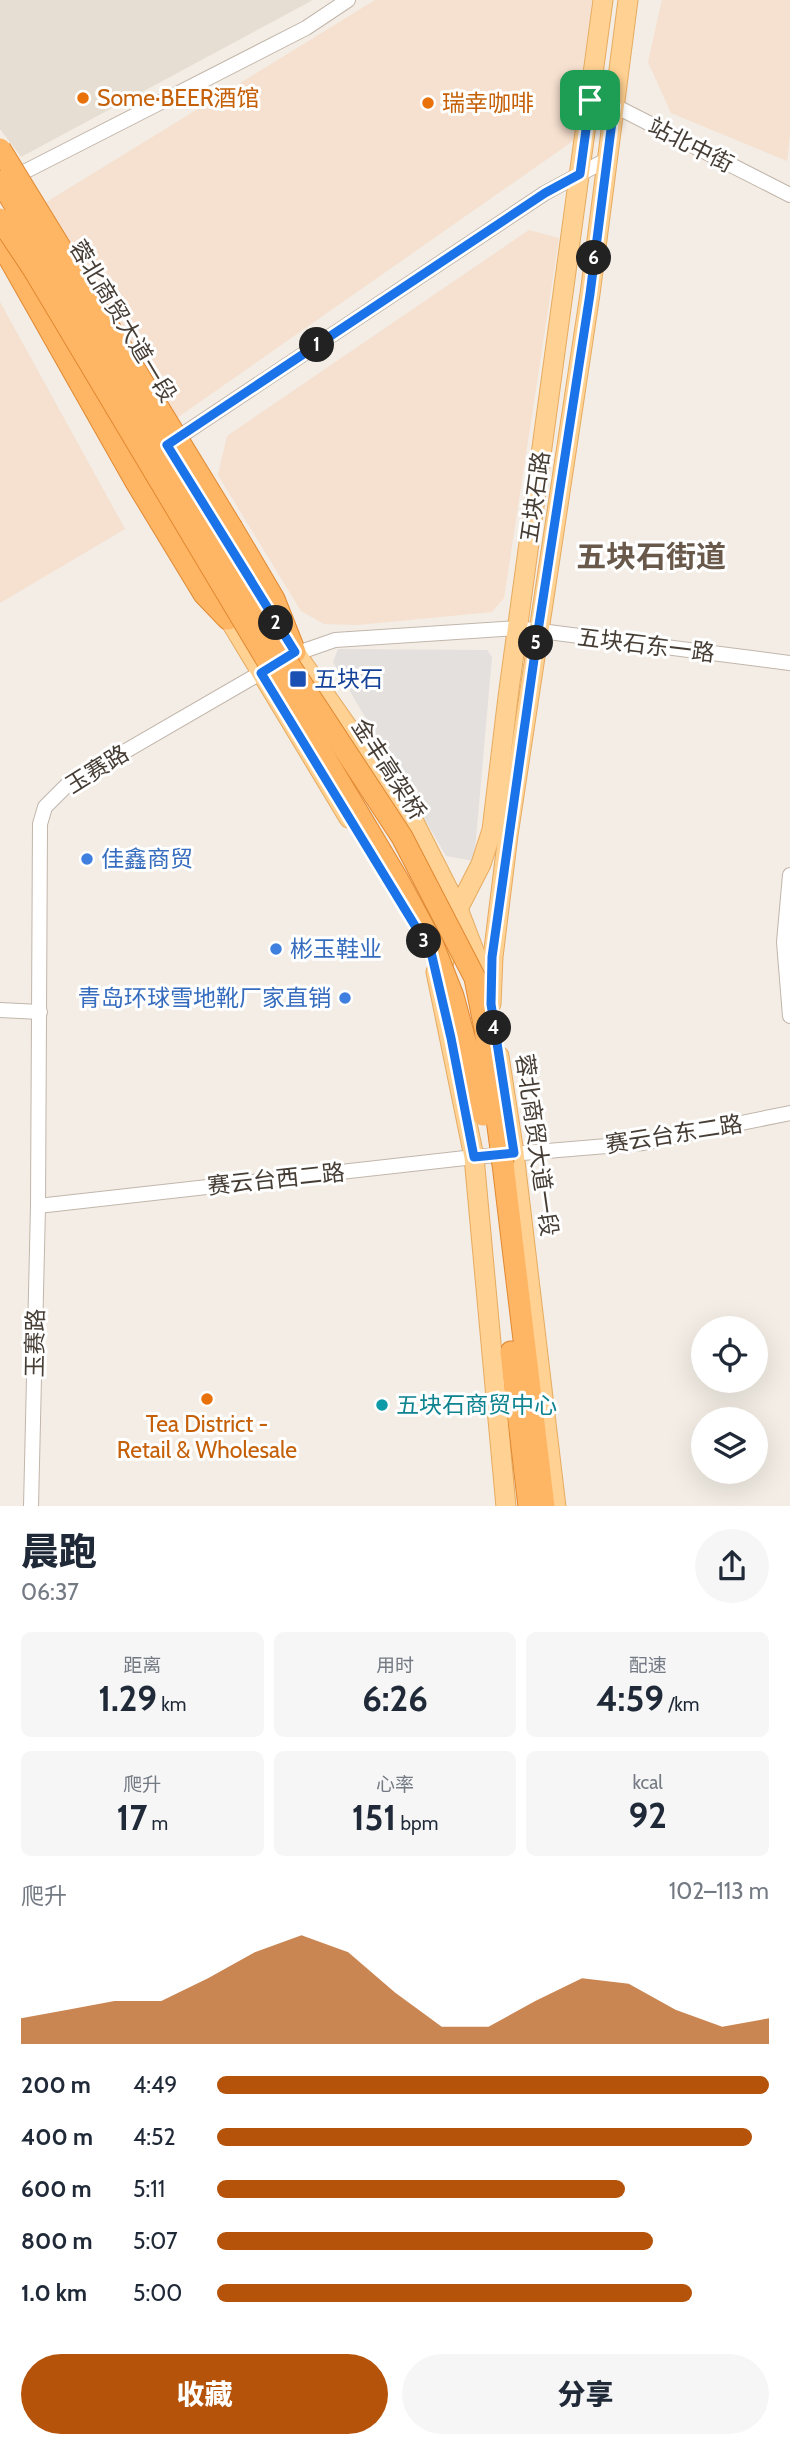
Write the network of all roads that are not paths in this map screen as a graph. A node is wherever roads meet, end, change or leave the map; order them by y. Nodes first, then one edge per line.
1 (348, 0) edge
2 (603, 0) edge
3 (628, 0) edge
4 (590, 100) junction
5 (614, 106) junction
6 (0, 149) edge
7 (606, 160) junction
8 (580, 174) junction
9 (7, 179) edge
10 (790, 195) edge
11 (0, 219) edge
12 (0, 225) edge
13 (0, 242) edge
14 (167, 445) junction
15 (228, 619) junction
16 (517, 628) junction
17 (538, 631) junction
18 (295, 652) junction
19 (790, 663) edge
20 (261, 673) junction
21 (790, 875) edge
22 (458, 909) junction
23 (439, 986) junction
24 (491, 1004) junction
25 (0, 1010) edge
26 (40, 1012) junction
27 (790, 1016) edge
28 (790, 1113) edge
29 (495, 1160) junction
30 (38, 1206) junction
31 (31, 1506) edge
32 (506, 1506) edge
33 (530, 1506) edge
34 (544, 1506) edge
35 (556, 1506) edge

1 - 9 street
2 - 4 main road, 五块石路
3 - 5 main road, 五块石路
4 - 5 street, 站北中街
4 - 8 main road, 五块石路
5 - 7 main road, 五块石路
5 - 10 street, 站北中街
6 - 18 highway, bridge
7 - 8 street
7 - 17 main road, 五块石路
8 - 14 street
8 - 16 main road, 五块石路
9 - 14 main road, 蓉北商贸大道一段
9 - 29 highway, 金丰高架桥, bridge
11 - 29 highway, bridge
12 - 15 main road, 蓉北商贸大道一段
13 - 15 highway
14 - 18 main road, 蓉北商贸大道一段
15 - 20 main road, 蓉北商贸大道一段
16 - 17 street, 五块石东一路
16 - 18 street, 五块石东一路
16 - 22 main road, 五块石路
17 - 19 street, 五块石东一路
17 - 24 main road, 五块石路
18 - 20 street, 玉赛路
18 - 22 main road, 蓉北商贸大道一段
20 - 23 main road, 蓉北商贸大道一段
20 - 26 street, 玉赛路
21 - 27 street
22 - 23 main road, 五块石路
22 - 24 main road, 蓉北商贸大道一段
23 - 29 main road, 蓉北商贸大道一段
24 - 29 main road, 蓉北商贸大道一段
25 - 26 street
26 - 30 street, 玉赛路
28 - 29 street, 赛云台东二路
29 - 30 street, 赛云台西二路
29 - 32 main road, 蓉北商贸大道一段
29 - 33 highway, 蓉北商贸大道一段
29 - 34 highway
29 - 35 main road, 蓉北商贸大道一段
30 - 31 street, 玉赛路

